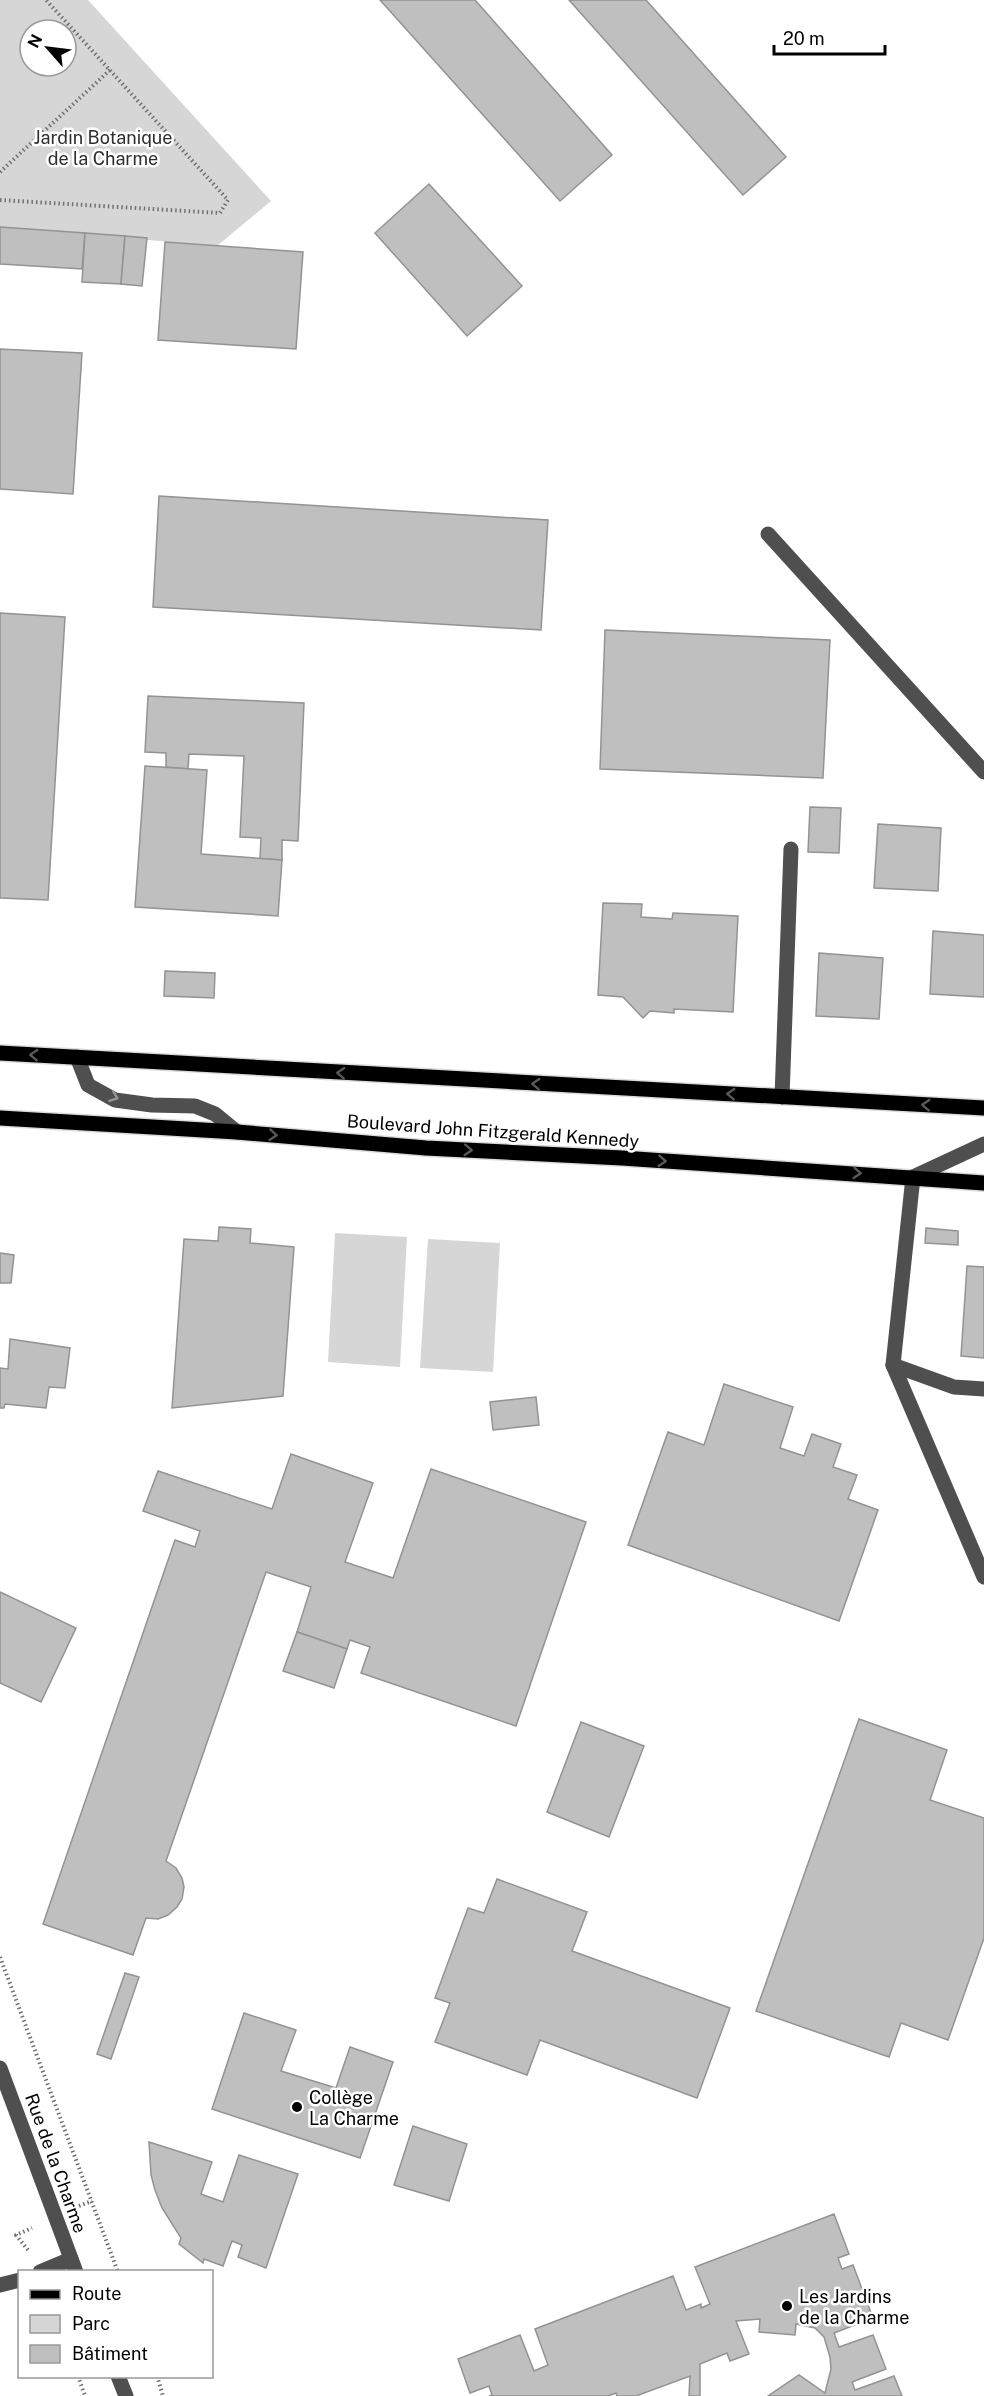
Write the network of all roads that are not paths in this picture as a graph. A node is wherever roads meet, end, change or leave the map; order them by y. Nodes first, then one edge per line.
1 (768, 534) dead end
2 (984, 772) edge
3 (791, 849) dead end
4 (0, 1053) edge
5 (77, 1057) junction
6 (782, 1097) junction
7 (984, 1108) edge
8 (0, 1118) edge
9 (237, 1132) junction
10 (984, 1144) edge
11 (913, 1177) junction
12 (984, 1183) edge
13 (893, 1365) junction
14 (984, 1389) edge
15 (984, 1577) edge
16 (0, 2068) edge
17 (73, 2265) edge
18 (46, 2270) edge
19 (18, 2280) edge
20 (0, 2285) edge
21 (119, 2378) edge
22 (126, 2396) edge

1 - 2 street
3 - 6 street
5 -> 4 main road
6 -> 5 main road
5 -> 9 street
7 -> 6 main road
8 - 9 main road, Boulevard John Fitzgerald Kennedy
9 -> 11 main road, Boulevard John Fitzgerald Kennedy
10 - 11 street
11 - 12 main road, Boulevard John Fitzgerald Kennedy
11 - 13 street
13 - 14 street
13 - 15 street
16 - 17 street, Rue de la Charme
17 - 18 street
19 - 20 street
21 - 22 street

